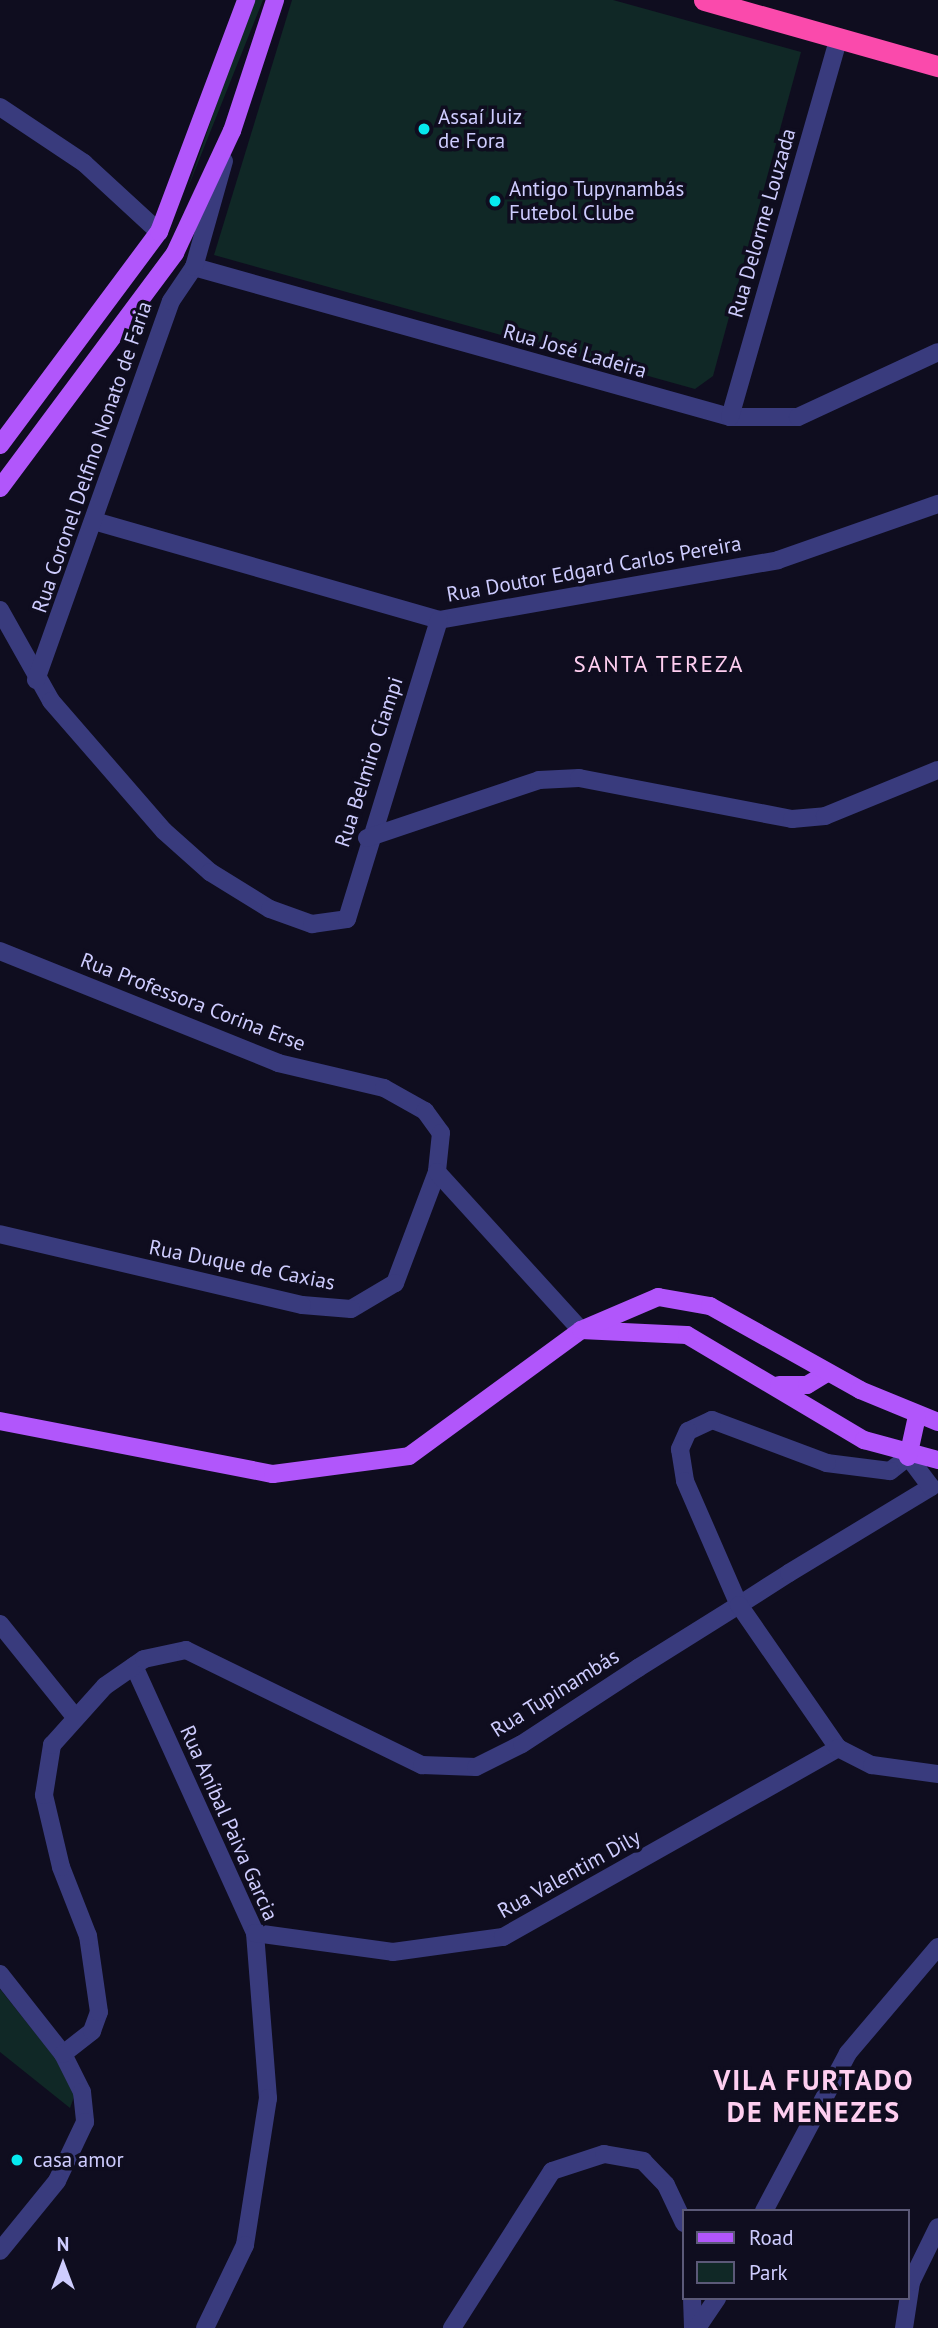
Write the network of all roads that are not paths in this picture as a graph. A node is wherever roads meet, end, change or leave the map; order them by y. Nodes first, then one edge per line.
1 (246, 0) edge
2 (275, 0) edge
3 (704, 0) edge
4 (838, 40) junction
5 (938, 66) edge
6 (0, 107) edge
7 (232, 131) junction
8 (159, 232) junction
9 (194, 267) junction
10 (938, 352) edge
11 (730, 417) junction
12 (0, 445) edge
13 (0, 488) edge
14 (938, 504) edge
15 (94, 521) junction
16 (0, 610) edge
17 (439, 620) junction
18 (36, 680) junction
19 (938, 770) edge
20 (367, 838) junction
21 (0, 951) edge
22 (437, 1172) junction
23 (0, 1234) edge
24 (581, 1331) junction
25 (827, 1373) junction
26 (773, 1383) junction
27 (916, 1416) junction
28 (0, 1421) edge
29 (938, 1422) edge
30 (908, 1457) junction
31 (938, 1460) edge
32 (934, 1487) edge
33 (738, 1605) junction
34 (0, 1624) edge
35 (139, 1663) junction
36 (75, 1717) junction
37 (838, 1748) junction
38 (938, 1774) edge
39 (255, 1933) junction
40 (938, 1947) edge
41 (0, 1973) edge
42 (62, 2054) junction
43 (765, 2209) edge
44 (682, 2218) edge
45 (938, 2227) edge
46 (0, 2251) edge
47 (910, 2289) edge
48 (692, 2300) edge
49 (715, 2300) edge
50 (908, 2300) edge
51 (205, 2328) edge
52 (452, 2328) edge
53 (695, 2328) edge
54 (904, 2328) edge

1 - 8 main road
2 - 7 main road, Rua Coronel Delfino Nonato de Faria
3 - 4 highway
4 - 5 highway
4 - 11 street, Rua Delorme Louzada
6 - 8 street
7 - 9 street, Rua Coronel Delfino Nonato de Faria
7 - 13 main road, Rua Coronel Delfino Nonato de Faria
8 - 12 main road
9 - 11 street, Rua José Ladeira
9 - 15 street, Rua Coronel Delfino Nonato de Faria
10 - 11 street, Rua José Ladeira
14 - 17 street, Rua Doutor Edgard Carlos Pereira
15 - 17 street, Rua Doutor Edgard Carlos Pereira
15 - 18 street, Rua Coronel Delfino Nonato de Faria
16 - 18 street
17 - 20 street, Rua Belmiro Ciampi
18 - 20 street, Rua Belmiro Ciampi
19 - 20 street
21 - 22 street, Rua Professora Corina Erse
22 - 23 street, Rua Duque de Caxias
22 - 24 street
24 - 25 main road
24 - 26 main road
24 - 28 main road
25 - 26 main road
25 - 27 main road
26 - 30 main road
27 - 29 main road
27 - 30 main road
30 - 31 main road
30 - 32 street, Rua Tupinambás
30 - 33 street
32 - 33 street, Rua Tupinambás
33 - 35 street, Rua Tupinambás
33 - 37 street
34 - 36 street
35 - 36 street
35 - 39 street, Rua Aníbal Paiva Garcia
36 - 42 street
37 - 38 street
37 - 39 street, Rua Valentim Dily
39 - 51 street, Rua Aníbal Paiva Garcia
40 - 43 street
41 - 42 street
42 - 46 street
44 - 52 street
45 - 47 street
48 - 53 street
49 - 53 street
50 - 54 street

